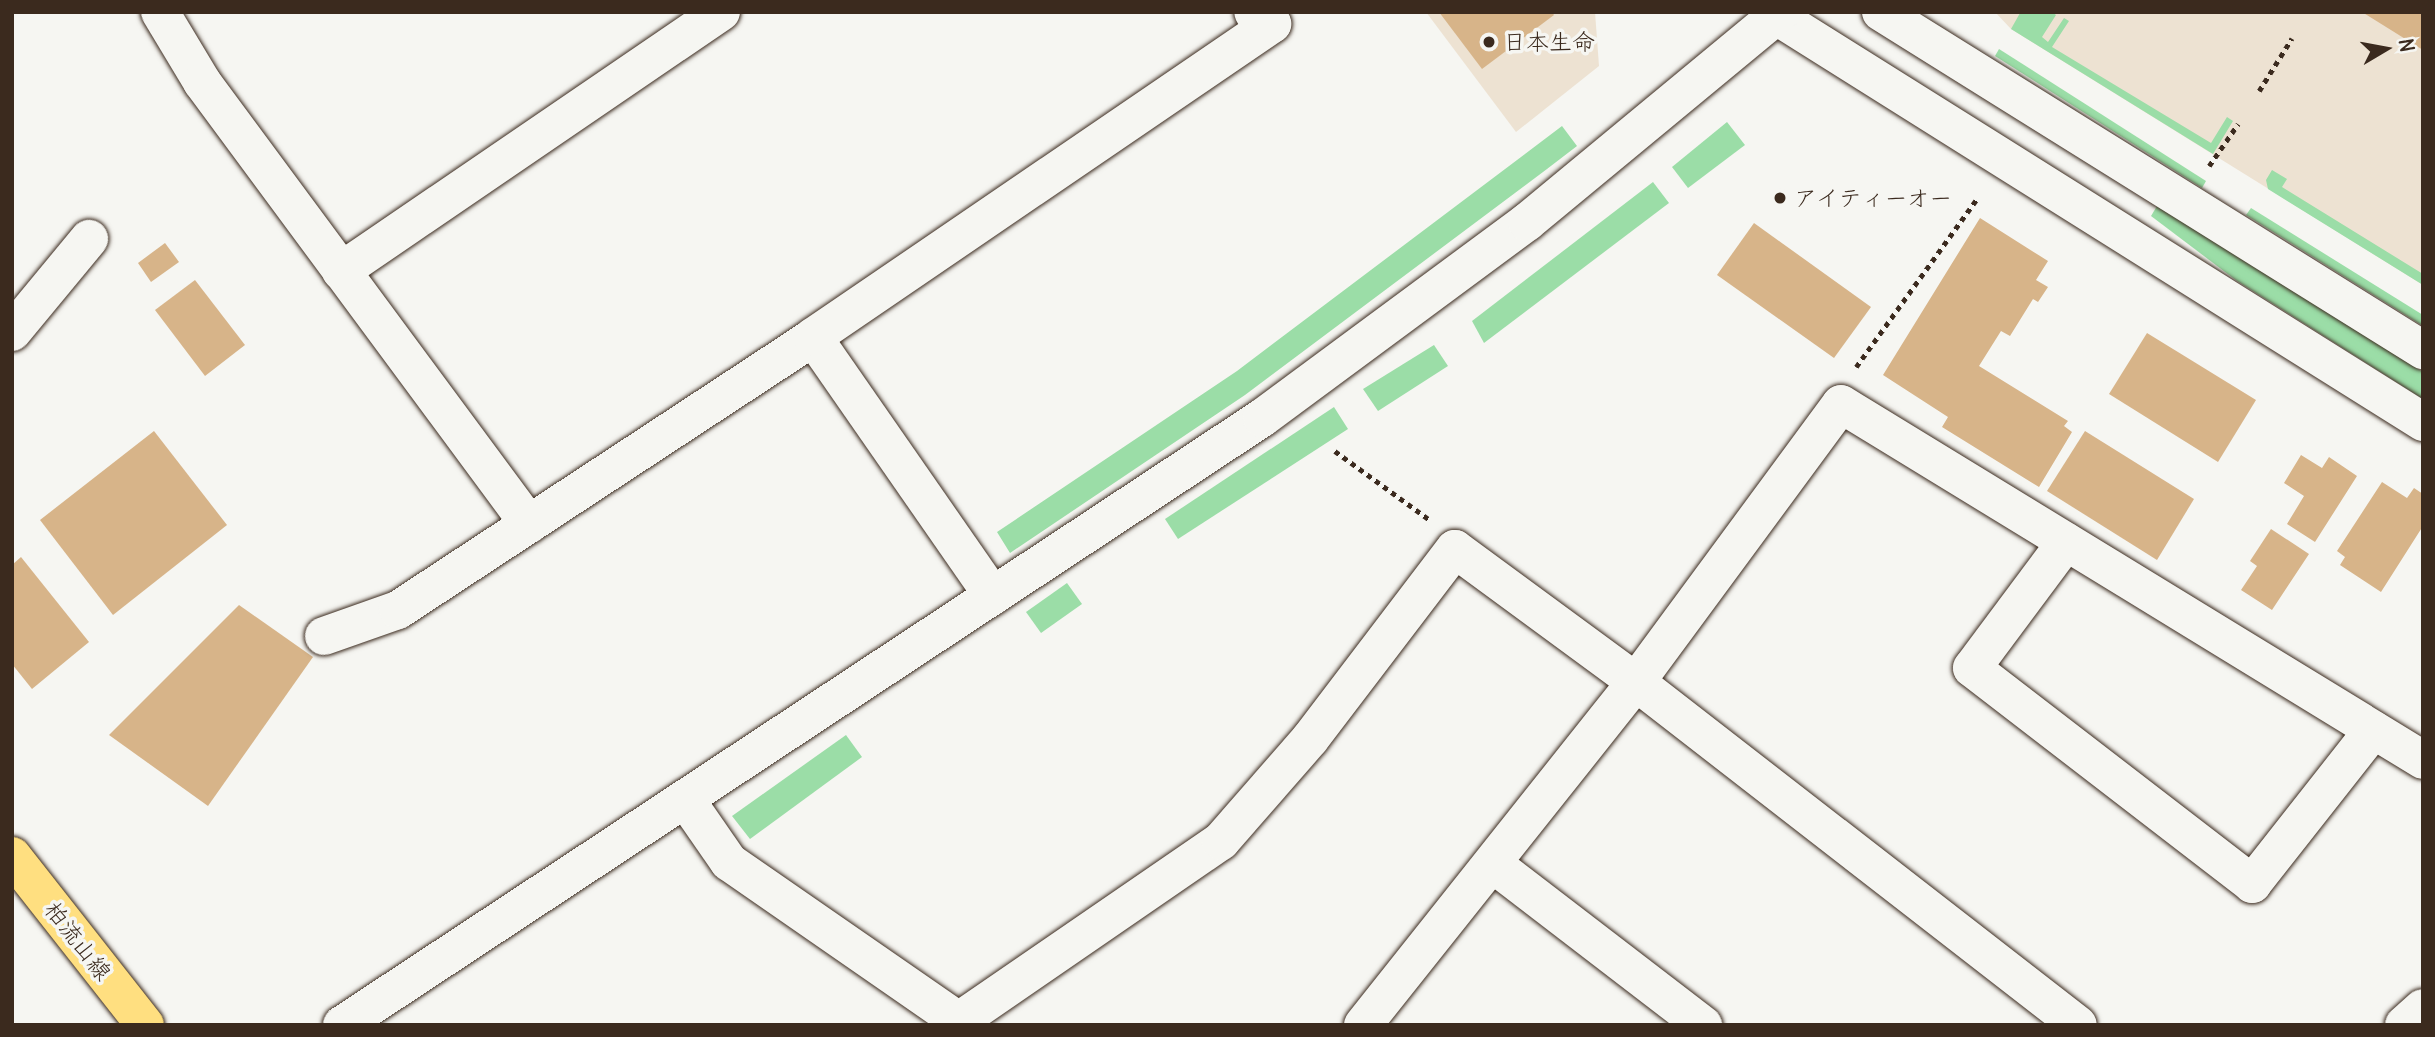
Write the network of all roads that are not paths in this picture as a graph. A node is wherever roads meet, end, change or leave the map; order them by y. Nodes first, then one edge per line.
1 (160, 12) edge
2 (721, 12) edge
3 (1253, 12) edge
4 (1881, 12) edge
5 (1776, 14) edge
6 (89, 239) dead end
7 (341, 271) junction
8 (12, 332) edge
9 (813, 337) junction
10 (2423, 350) edge
11 (2423, 422) edge
12 (529, 524) junction
13 (2067, 542) junction
14 (993, 596) junction
15 (324, 636) dead end
16 (1636, 682) junction
17 (2373, 730) junction
18 (2423, 760) edge
19 (686, 800) junction
20 (12, 856) edge
21 (1493, 864) junction
22 (2423, 1008) edge
23 (962, 1023) edge
24 (145, 1025) edge
25 (342, 1025) edge
26 (1363, 1025) edge
27 (1703, 1025) edge
28 (2078, 1025) edge
29 (2404, 1025) edge

1 - 7 street
2 - 7 street
3 - 9 street
4 - 10 street
5 - 11 street
5 - 14 street
6 - 8 street
7 - 12 street
9 - 12 street
9 - 14 street
12 - 15 street
13 - 16 street
13 - 17 street
13 - 17 street
14 - 19 street
16 - 21 street
16 - 23 street
16 - 28 street
17 - 18 street
19 - 23 street
19 - 25 street
20 - 24 main road, 柏流山線
21 - 26 street
21 - 27 street
22 - 29 street

